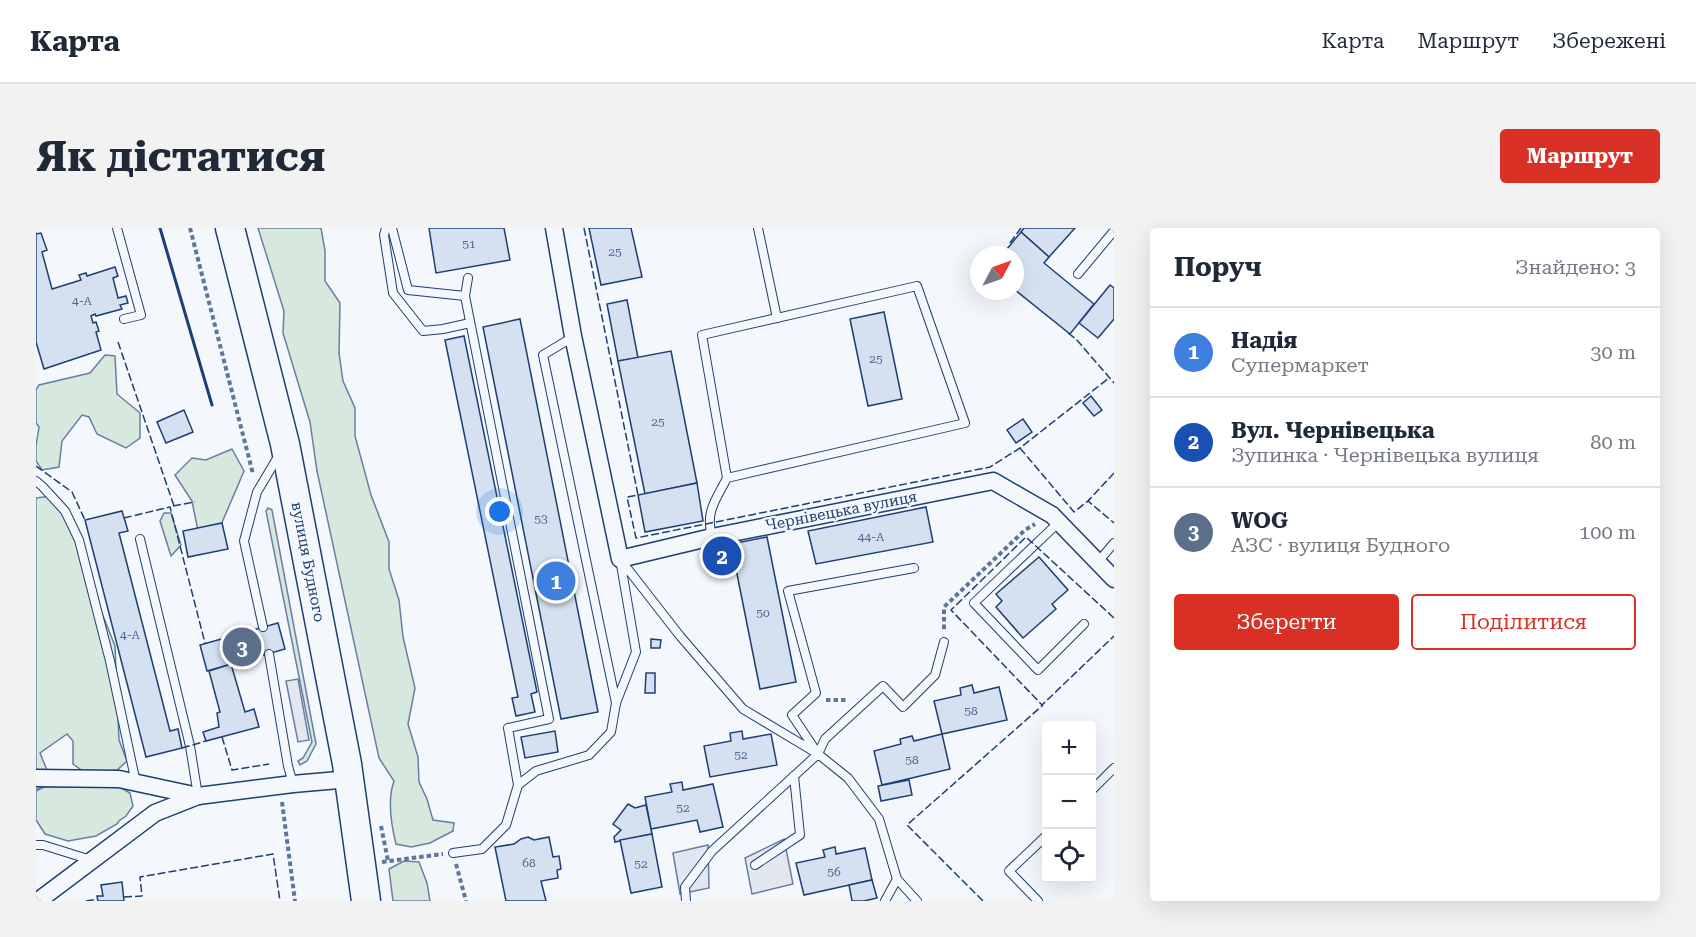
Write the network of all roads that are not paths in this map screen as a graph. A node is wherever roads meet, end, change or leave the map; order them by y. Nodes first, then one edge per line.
1 (117, 228) edge
2 (230, 228) edge
3 (386, 228) edge
4 (392, 228) edge
5 (554, 228) edge
6 (758, 228) edge
7 (1109, 228) edge
8 (1114, 232) edge
9 (1078, 274) dead end
10 (468, 278) dead end
11 (465, 296) junction
12 (777, 318) junction
13 (124, 319) dead end
14 (470, 324) junction
15 (573, 336) junction
16 (285, 444) junction
17 (728, 478) junction
18 (36, 481) edge
19 (1059, 522) junction
20 (712, 537) junction
21 (140, 539) dead end
22 (1114, 543) edge
23 (620, 560) junction
24 (1098, 562) junction
25 (914, 568) dead end
26 (1114, 579) edge
27 (1084, 624) dead end
28 (263, 627) dead end
29 (944, 642) dead end
30 (269, 654) dead end
31 (616, 702) junction
32 (818, 754) junction
33 (1114, 768) edge
34 (794, 776) junction
35 (36, 778) edge
36 (350, 779) junction
37 (136, 783) junction
38 (287, 785) junction
39 (518, 785) junction
40 (1096, 786) edge
41 (198, 796) junction
42 (1042, 840) edge
43 (36, 845) edge
44 (453, 853) road end
45 (92, 860) junction
46 (755, 866) dead end
47 (897, 879) junction
48 (38, 901) edge
49 (366, 901) edge
50 (686, 901) edge
51 (885, 901) edge
52 (917, 901) edge
53 (1038, 901) edge

1 - 13 lane
2 - 16 highway, вулиця Будного
3 - 14 lane
4 - 11 lane
5 - 15 street
6 - 12 lane
7 - 8 lane
8 - 9 lane
10 - 11 lane
11 - 14 lane
12 - 17 lane
12 - 17 lane
14 - 39 lane
15 - 23 street
15 - 31 lane
16 - 28 lane
16 - 36 highway, вулиця Будного
17 - 20 lane
18 - 37 lane
19 - 20 street, Чернівецька вулиця
19 - 24 street, Чернівецька вулиця
19 - 27 lane
20 - 23 street, Чернівецька вулиця
21 - 41 lane
22 - 24 lane
23 - 31 lane
23 - 32 lane
24 - 26 street, Чернівецька вулиця
25 - 32 lane
29 - 32 lane
30 - 38 lane
31 - 39 lane
32 - 34 lane
32 - 47 lane
33 - 40 lane
34 - 46 lane
34 - 50 lane
35 - 37 street
36 - 38 street
36 - 49 highway, вулиця Будного
37 - 41 street
38 - 41 street
39 - 44 lane
41 - 45 street
42 - 53 lane
43 - 45 lane
45 - 48 street
47 - 51 lane
47 - 52 lane

